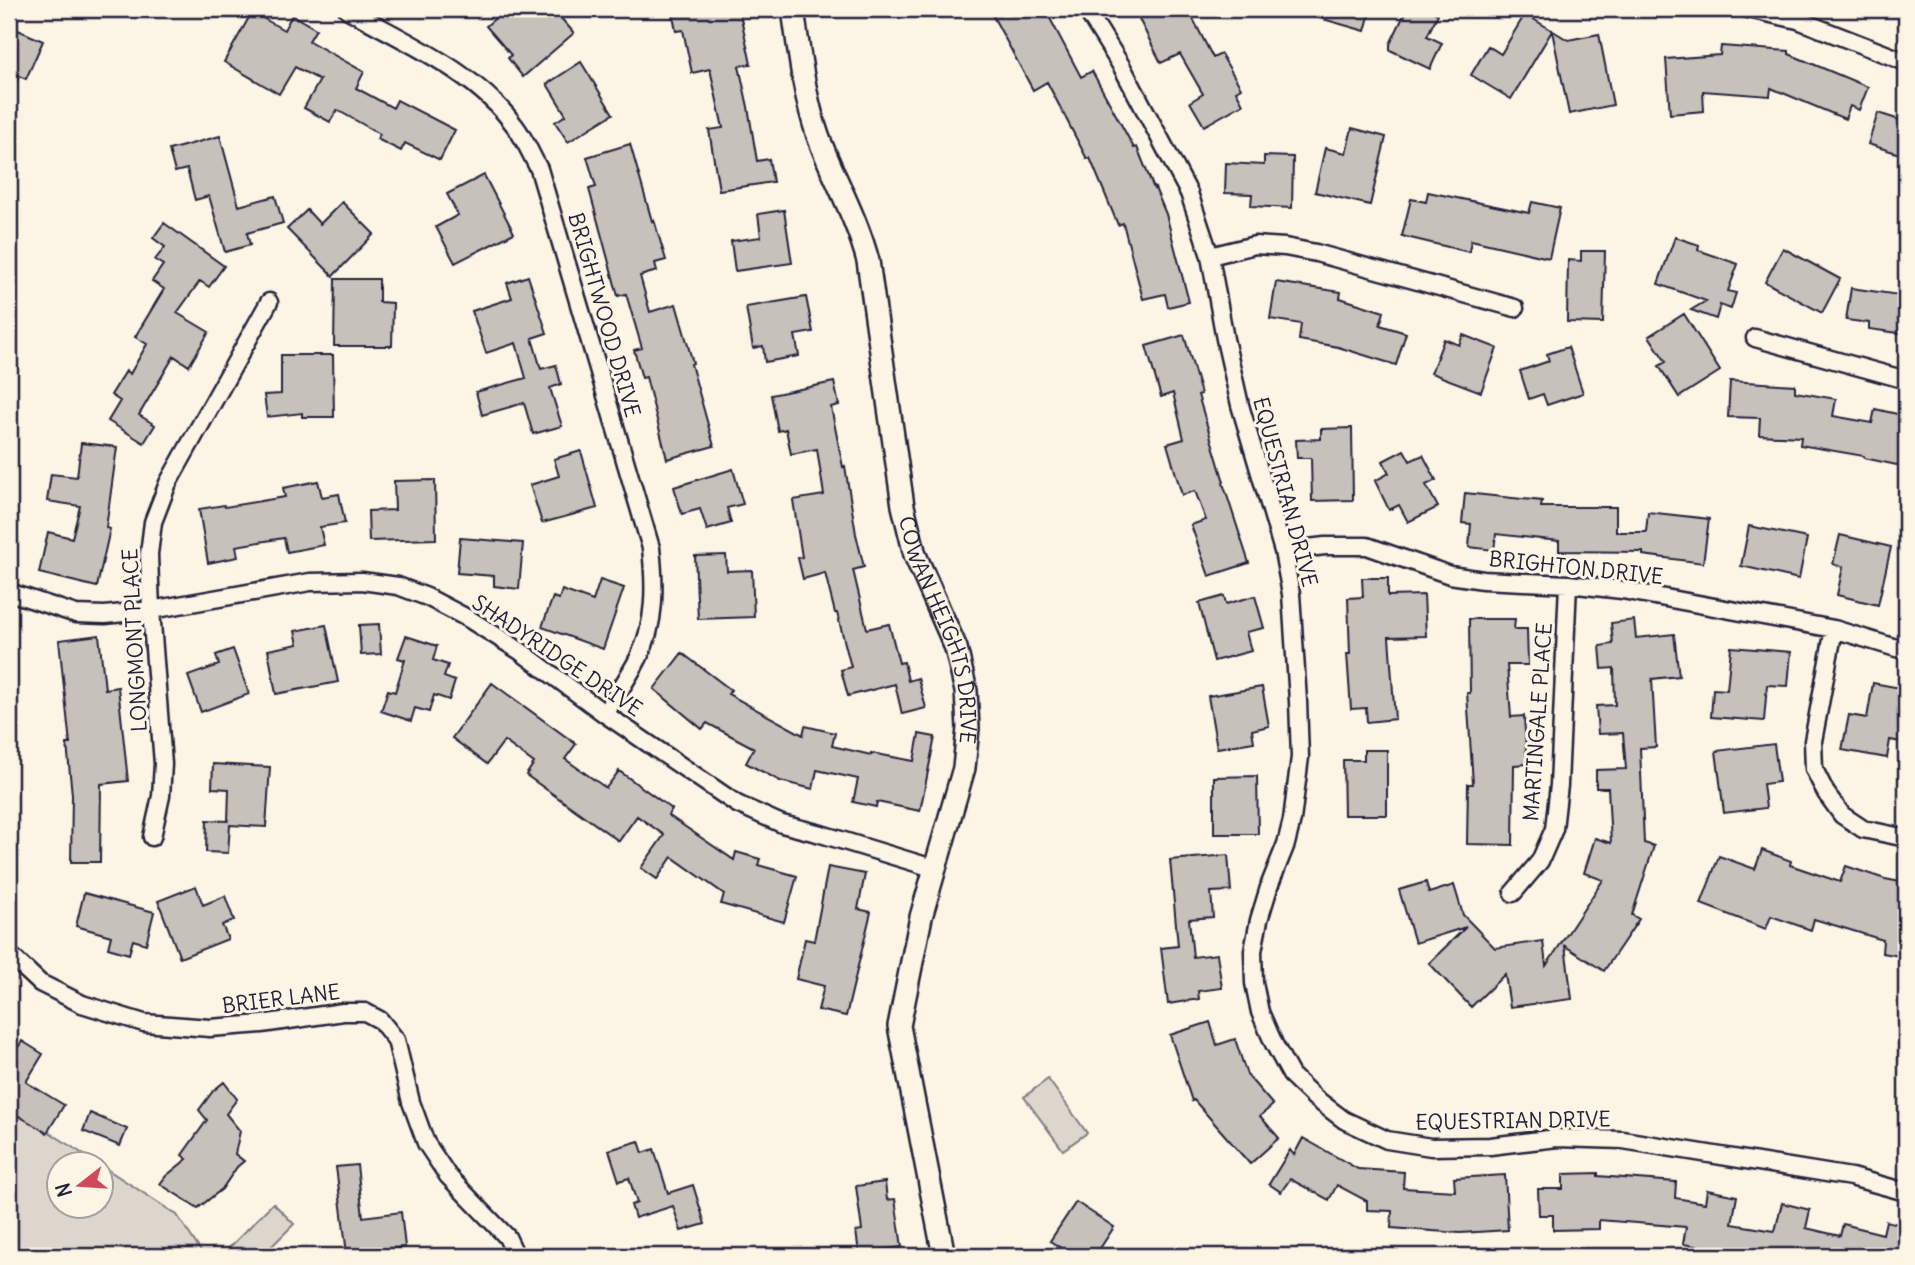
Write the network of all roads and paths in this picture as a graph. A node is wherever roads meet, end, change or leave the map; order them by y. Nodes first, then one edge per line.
1 (347, 9) edge
2 (793, 9) edge
3 (1086, 9) edge
4 (1748, 9) edge
5 (1906, 62) edge
6 (1210, 256) junction
7 (269, 302) dead end
8 (1515, 308) dead end
9 (1755, 338) dead end
10 (1906, 380) edge
11 (1283, 551) junction
12 (1568, 584) junction
13 (9, 592) edge
14 (151, 610) junction
15 (1835, 629) junction
16 (1906, 651) edge
17 (605, 714) junction
18 (152, 837) dead end
19 (1906, 838) edge
20 (936, 869) junction
21 (1513, 893) dead end
22 (9, 954) edge
23 (1906, 1192) edge
24 (516, 1256) edge
25 (944, 1256) edge

1 - 17 street, BRIGHTWOOD DRIVE
2 - 20 street, COWAN HEIGHTS DRIVE
3 - 6 street, EQUESTRIAN DRIVE
4 - 5 street
6 - 8 street
6 - 11 street, EQUESTRIAN DRIVE
7 - 14 street, LONGMONT PLACE
9 - 10 street
11 - 12 street, BRIGHTON DRIVE
11 - 23 street, EQUESTRIAN DRIVE
12 - 15 street, BRIGHTON DRIVE
12 - 21 street, MARTINGALE PLACE
13 - 14 street, SHADYRIDGE DRIVE
14 - 17 street, SHADYRIDGE DRIVE
14 - 18 street, LONGMONT PLACE
15 - 16 street, BRIGHTON DRIVE
15 - 19 street
17 - 20 street, SHADYRIDGE DRIVE
20 - 25 street, COWAN HEIGHTS DRIVE
22 - 24 street, BRIER LANE

